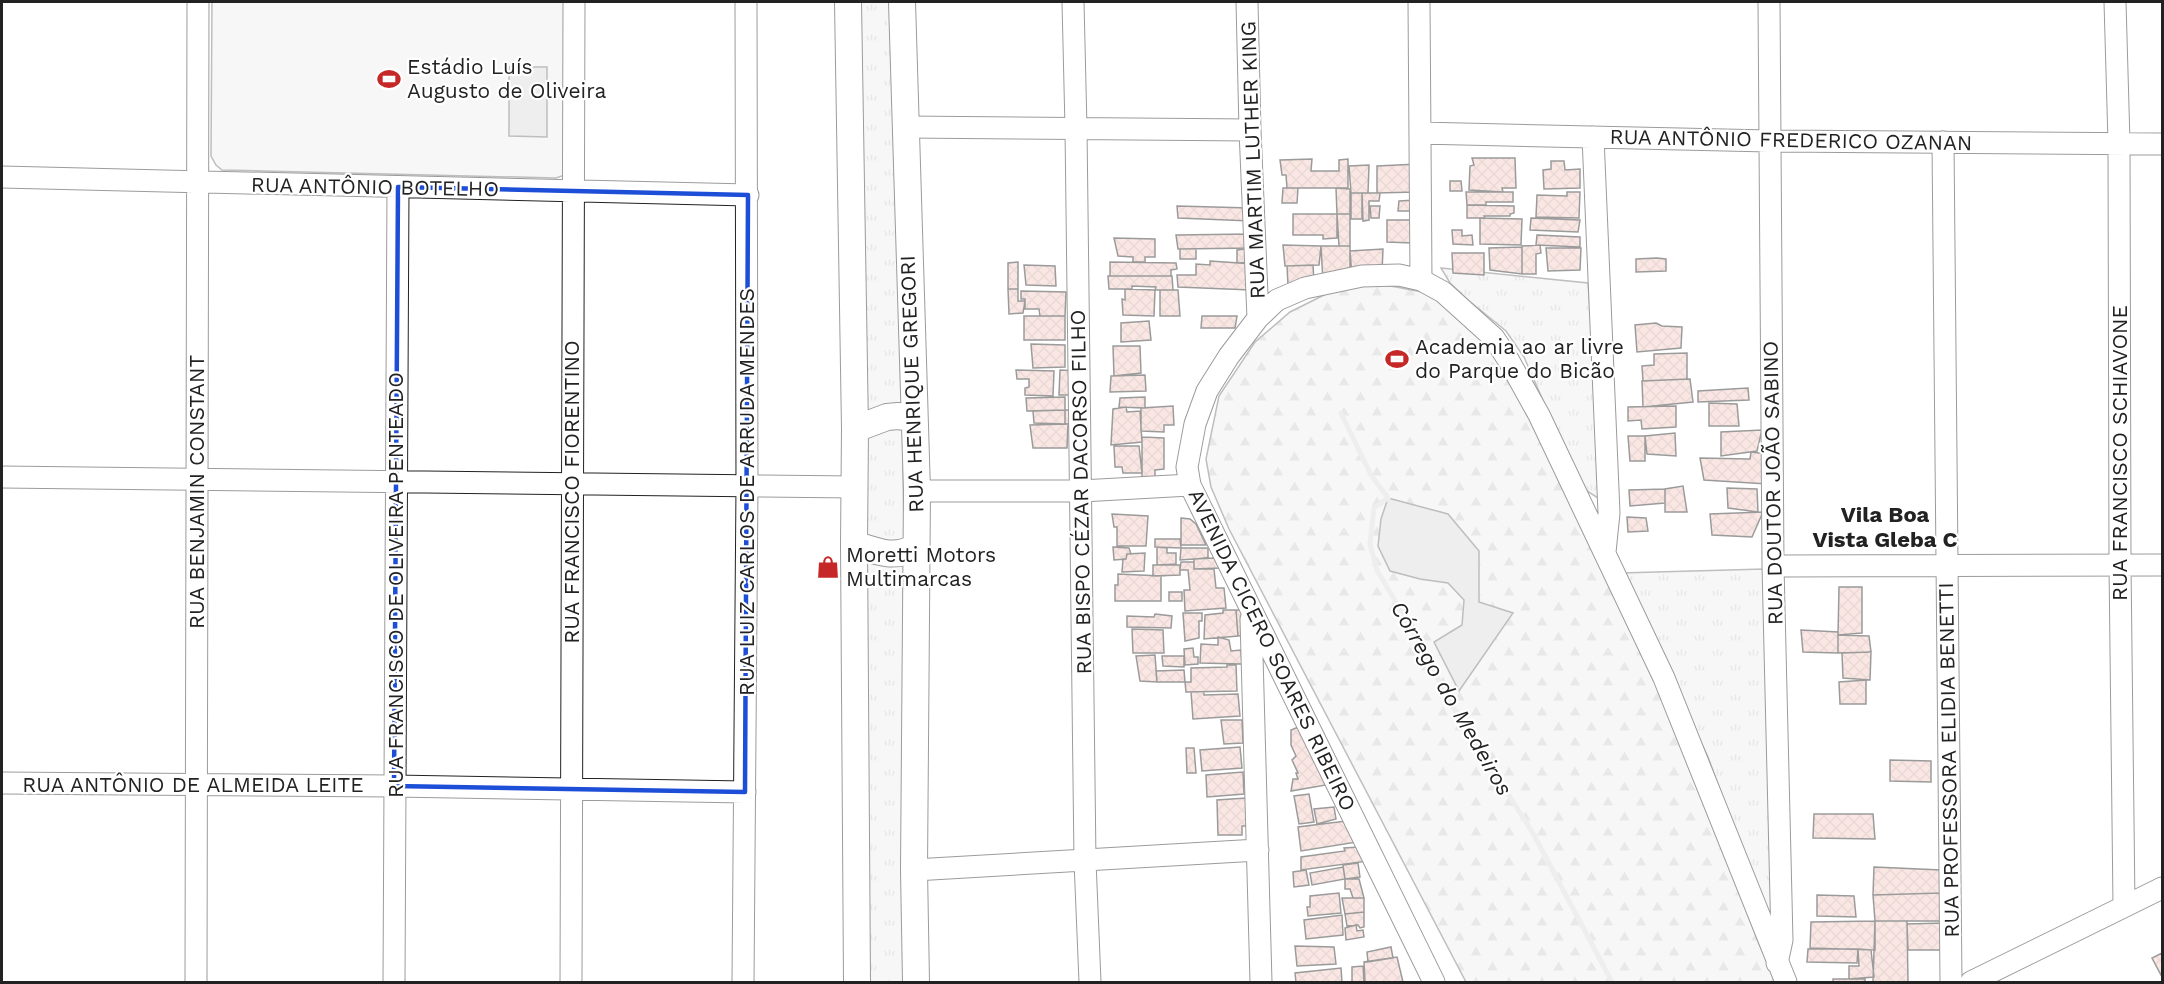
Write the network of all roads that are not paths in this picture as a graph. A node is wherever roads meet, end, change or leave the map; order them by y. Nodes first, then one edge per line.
1 (198, 2) edge
2 (574, 2) edge
3 (746, 2) edge
4 (848, 2) edge
5 (902, 2) edge
6 (1073, 2) edge
7 (1247, 2) edge
8 (1419, 2) edge
9 (1769, 2) edge
10 (2115, 2) edge
11 (905, 127) junction
12 (1076, 128) junction
13 (1250, 130) junction
14 (1420, 133) junction
15 (1593, 137) junction
16 (1769, 141) junction
17 (1943, 142) junction
18 (2119, 142) junction
19 (2163, 144) edge
20 (2, 177) edge
21 (198, 183) junction
22 (398, 186) junction
23 (573, 192) junction
24 (748, 195) junction
25 (1421, 280) junction
26 (1258, 318) junction
27 (913, 418) junction
28 (855, 429) junction
29 (2, 477) edge
30 (196, 481) junction
31 (395, 483) junction
32 (572, 484) junction
33 (1190, 485) junction
34 (747, 486) junction
35 (854, 487) junction
36 (917, 490) junction
37 (1081, 491) junction
38 (854, 544) junction
39 (915, 547) junction
40 (1605, 552) junction
41 (1947, 564) junction
42 (2163, 565) edge
43 (1773, 566) junction
44 (2120, 566) junction
45 (1251, 612) junction
46 (2, 783) edge
47 (196, 785) junction
48 (394, 786) junction
49 (573, 790) junction
50 (745, 792) junction
51 (1258, 850) junction
52 (1084, 861) junction
53 (914, 870) junction
54 (2163, 888) edge
55 (2124, 905) junction
56 (1781, 973) edge
57 (196, 982) edge
58 (394, 982) edge
59 (570, 982) edge
60 (743, 982) edge
61 (857, 982) edge
62 (916, 982) edge
63 (1090, 982) edge
64 (1261, 982) edge
65 (1434, 982) edge
66 (1951, 982) edge
67 (1971, 982) edge

1 - 21 street, RUA BENJAMIN CONSTANT
2 - 23 street, RUA FRANCISCO FIORENTINO
3 - 24 street, RUA LUIZ CARLOS DE ARRUDA MENDES
4 - 28 main road
5 - 11 main road, RUA HENRIQUE GREGORI
6 - 12 street, RUA BISPO CÉZAR DACORSO FILHO
7 - 13 street, RUA MARTIM LUTHER KING
8 - 14 street
9 - 16 street, RUA DOUTOR JOÃO SABINO
10 - 18 street, RUA FRANCISCO SCHIAVONE
11 - 12 street
11 - 27 main road, RUA HENRIQUE GREGORI
12 - 13 street
12 - 37 street, RUA BISPO CÉZAR DACORSO FILHO
13 - 26 street, RUA MARTIM LUTHER KING
14 - 15 street, RUA ANTÔNIO FREDERICO OZANAN
14 - 25 street
15 - 16 street, RUA ANTÔNIO FREDERICO OZANAN
15 - 40 street
16 - 17 street, RUA ANTÔNIO FREDERICO OZANAN
16 - 43 street, RUA DOUTOR JOÃO SABINO
17 - 18 street, RUA ANTÔNIO FREDERICO OZANAN
17 - 41 street, RUA PROFESSORA ELIDIA BENETTI
18 - 19 street, RUA ANTÔNIO FREDERICO OZANAN
18 - 44 street, RUA FRANCISCO SCHIAVONE
20 - 21 street, RUA ANTÔNIO BOTELHO
21 - 22 street, RUA ANTÔNIO BOTELHO
21 - 30 street, RUA BENJAMIN CONSTANT
22 - 23 street, RUA ANTÔNIO BOTELHO
22 - 31 street, RUA FRANCISCO DE OLIVEIRA PENTEADO
23 - 24 street, RUA ANTÔNIO BOTELHO
23 - 32 street, RUA FRANCISCO FIORENTINO
24 - 34 street, RUA LUIZ CARLOS DE ARRUDA MENDES
25 - 26 street, AVENIDA CICERO SOARES RIBEIRO
25 - 40 street
26 - 33 street, AVENIDA CICERO SOARES RIBEIRO
27 - 28 main road
27 - 36 main road, RUA HENRIQUE GREGORI
28 - 35 main road
29 - 30 street
30 - 31 street
30 - 47 street, RUA BENJAMIN CONSTANT
31 - 32 street
31 - 48 street, RUA FRANCISCO DE OLIVEIRA PENTEADO
32 - 34 street
32 - 49 street, RUA FRANCISCO FIORENTINO
33 - 37 street
33 - 45 street, AVENIDA CICERO SOARES RIBEIRO
34 - 35 street
34 - 50 street, RUA LUIZ CARLOS DE ARRUDA MENDES
35 - 38 main road
36 - 37 street
36 - 39 main road, RUA HENRIQUE GREGORI
37 - 52 street, RUA BISPO CÉZAR DACORSO FILHO
38 - 39 main road
38 - 61 main road
39 - 53 main road, RUA HENRIQUE GREGORI
40 - 56 street
41 - 43 street
41 - 44 street
41 - 66 street, RUA PROFESSORA ELIDIA BENETTI
42 - 44 street
43 - 56 street, RUA DOUTOR JOÃO SABINO
44 - 55 street, RUA FRANCISCO SCHIAVONE
45 - 51 street
45 - 65 street, AVENIDA CICERO SOARES RIBEIRO
46 - 47 street, RUA ANTÔNIO DE ALMEIDA LEITE
47 - 48 street, RUA ANTÔNIO DE ALMEIDA LEITE
47 - 57 street, RUA BENJAMIN CONSTANT
48 - 49 street, RUA ANTÔNIO DE ALMEIDA LEITE
48 - 58 street, RUA FRANCISCO DE OLIVEIRA PENTEADO
49 - 50 street, RUA ANTÔNIO DE ALMEIDA LEITE
49 - 59 street, RUA FRANCISCO FIORENTINO
50 - 60 street, RUA LUIZ CARLOS DE ARRUDA MENDES
51 - 52 street
51 - 64 street
52 - 53 street
52 - 63 street, RUA BISPO CÉZAR DACORSO FILHO
53 - 62 main road, RUA HENRIQUE GREGORI
54 - 55 street
55 - 67 street

